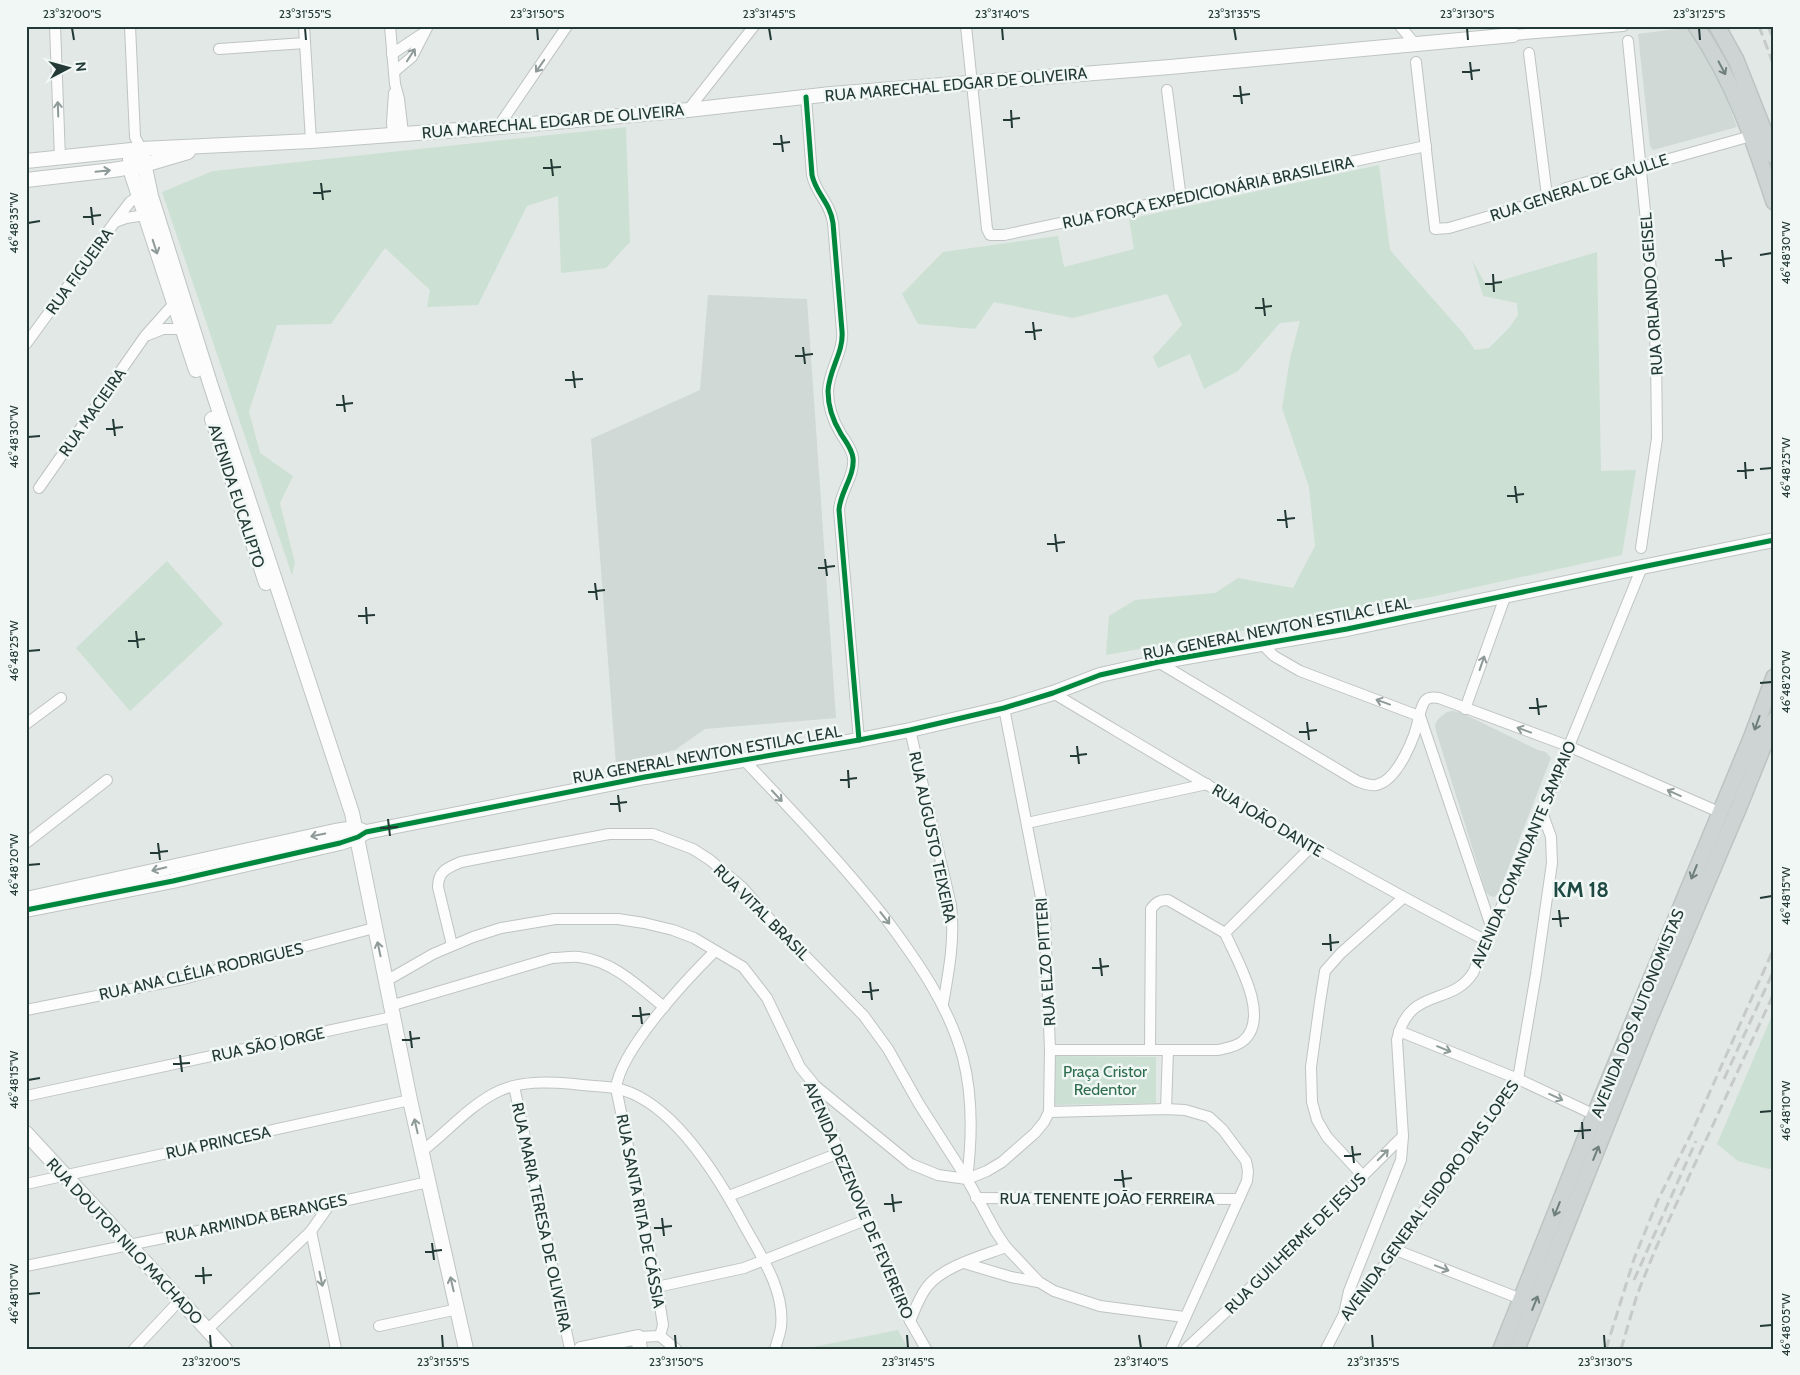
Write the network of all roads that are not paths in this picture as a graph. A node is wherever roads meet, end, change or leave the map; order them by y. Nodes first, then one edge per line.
1 (55, 26) edge
2 (130, 26) edge
3 (304, 26) edge
4 (390, 26) edge
5 (567, 26) edge
6 (754, 26) edge
7 (966, 26) edge
8 (1400, 26) edge
9 (1623, 26) edge
10 (1696, 26) edge
11 (1718, 26) edge
12 (425, 30) edge
13 (1509, 31) edge
14 (1628, 41) dead end
15 (305, 43) junction
16 (1416, 45) junction
17 (219, 50) dead end
18 (1529, 52) dead end
19 (392, 54) junction
20 (1416, 62) dead end
21 (394, 72) junction
22 (972, 83) junction
23 (1167, 90) dead end
24 (806, 97) junction
25 (511, 109) junction
26 (688, 110) junction
27 (515, 125) junction
28 (498, 127) junction
29 (398, 134) junction
30 (1752, 136) junction
31 (311, 141) junction
32 (211, 145) junction
33 (135, 146) junction
34 (1426, 146) junction
35 (1774, 156) edge
36 (60, 158) junction
37 (26, 161) edge
38 (137, 166) junction
39 (1641, 166) junction
40 (26, 180) edge
41 (139, 196) junction
42 (1548, 196) junction
43 (1181, 199) junction
44 (1774, 202) edge
45 (145, 215) junction
46 (114, 223) junction
47 (178, 299) junction
48 (182, 329) junction
49 (145, 336) junction
50 (26, 344) edge
51 (39, 488) dead end
52 (1774, 540) edge
53 (1641, 548) dead end
54 (1642, 567) junction
55 (1505, 597) junction
56 (1262, 644) junction
57 (1158, 662) junction
58 (1774, 677) edge
59 (1053, 693) junction
60 (61, 698) dead end
61 (1004, 708) junction
62 (1465, 709) junction
63 (1419, 716) junction
64 (1774, 720) edge
65 (26, 724) edge
66 (910, 730) junction
67 (859, 740) junction
68 (1568, 746) junction
69 (744, 760) junction
70 (107, 780) dead end
71 (1207, 784) junction
72 (1542, 812) junction
73 (1719, 812) junction
74 (1027, 823) junction
75 (355, 833) junction
76 (1726, 836) junction
77 (26, 843) edge
78 (1312, 846) junction
79 (1402, 898) junction
80 (26, 899) edge
81 (26, 910) edge
82 (1492, 926) junction
83 (374, 928) junction
84 (1224, 934) junction
85 (1487, 941) junction
86 (452, 945) junction
87 (715, 951) junction
88 (386, 981) junction
89 (942, 1004) junction
90 (664, 1007) junction
91 (26, 1010) edge
92 (391, 1011) junction
93 (1399, 1031) junction
94 (1050, 1050) junction
95 (1150, 1050) junction
96 (1168, 1050) junction
97 (1518, 1078) junction
98 (813, 1083) junction
99 (514, 1086) junction
100 (616, 1088) junction
101 (26, 1096) edge
102 (410, 1100) junction
103 (1166, 1110) junction
104 (1048, 1112) junction
105 (1595, 1115) junction
106 (1611, 1115) junction
107 (26, 1133) edge
108 (1403, 1136) junction
109 (421, 1152) junction
110 (839, 1153) junction
111 (66, 1176) junction
112 (1363, 1176) junction
113 (967, 1179) junction
114 (428, 1182) junction
115 (26, 1184) edge
116 (729, 1196) junction
117 (976, 1198) junction
118 (1239, 1199) junction
119 (330, 1204) junction
120 (868, 1219) junction
121 (311, 1231) junction
122 (129, 1244) junction
123 (1006, 1247) junction
124 (1396, 1250) junction
125 (764, 1262) junction
126 (964, 1263) junction
127 (26, 1266) edge
128 (1039, 1282) junction
129 (657, 1287) junction
130 (1521, 1299) junction
131 (180, 1300) junction
132 (458, 1309) junction
133 (1344, 1314) junction
134 (1184, 1317) junction
135 (910, 1321) junction
136 (379, 1326) dead end
137 (207, 1330) junction
138 (660, 1336) junction
139 (639, 1343) edge
140 (134, 1349) edge
141 (225, 1349) edge
142 (336, 1349) edge
143 (466, 1349) edge
144 (570, 1349) edge
145 (581, 1349) edge
146 (676, 1349) edge
147 (774, 1349) edge
148 (926, 1349) edge
149 (1171, 1349) edge
150 (1186, 1349) edge
151 (1326, 1349) edge
152 (1501, 1349) edge
153 (1517, 1349) edge

36 -> 1 street
2 - 33 street
3 - 15 street
4 - 19 street
5 -> 25 street
6 - 26 street
7 - 22 street
8 - 16 street
9 - 13 street, RUA MARECHAL EDGAR DE OLIVEIRA
10 -> 30 main road
11 - 35 main road
12 - 19 street
21 -> 12 street
13 - 16 main road, RUA MARECHAL EDGAR DE OLIVEIRA
14 - 39 street, RUA ORLANDO GEISEL
15 - 17 street
15 - 31 street
16 - 22 main road, RUA MARECHAL EDGAR DE OLIVEIRA
18 - 42 street
19 - 21 street
20 - 34 street
21 - 29 street
22 - 24 main road, RUA MARECHAL EDGAR DE OLIVEIRA
22 - 43 street, RUA FORÇA EXPEDICIONÁRIA BRASILEIRA
23 - 43 street
24 - 26 main road, RUA MARECHAL EDGAR DE OLIVEIRA
24 - 67 street
25 - 27 street
25 - 28 street
26 - 27 main road, RUA MARECHAL EDGAR DE OLIVEIRA
27 - 28 main road, RUA MARECHAL EDGAR DE OLIVEIRA
28 - 29 main road, RUA MARECHAL EDGAR DE OLIVEIRA
29 - 31 main road, RUA MARECHAL EDGAR DE OLIVEIRA
30 - 39 street, RUA GENERAL DE GAULLE
30 - 44 main road
31 - 32 main road, RUA MARECHAL EDGAR DE OLIVEIRA
32 - 33 main road, RUA MARECHAL EDGAR DE OLIVEIRA
32 - 38 main road, RUA MARECHAL EDGAR DE OLIVEIRA
33 - 36 main road, RUA MARECHAL EDGAR DE OLIVEIRA
33 - 38 main road, AVENIDA EUCALIPTO
34 - 42 street, RUA GENERAL DE GAULLE
34 - 43 street, RUA FORÇA EXPEDICIONÁRIA BRASILEIRA
36 - 37 main road, RUA MARECHAL EDGAR DE OLIVEIRA
40 -> 38 main road, RUA MARECHAL EDGAR DE OLIVEIRA
38 - 41 main road, AVENIDA EUCALIPTO
38 - 47 main road, AVENIDA EUCALIPTO
39 - 42 street, RUA GENERAL DE GAULLE
39 - 53 street, RUA ORLANDO GEISEL
41 - 45 main road, AVENIDA EUCALIPTO
41 - 46 street, RUA FIGUEIRA
45 - 46 street, RUA FIGUEIRA
45 -> 47 main road, AVENIDA EUCALIPTO
46 - 50 street, RUA FIGUEIRA
47 - 48 main road, AVENIDA EUCALIPTO
47 - 49 street, RUA MACIEIRA
47 - 75 main road, AVENIDA EUCALIPTO
48 - 49 street
48 - 75 main road, AVENIDA EUCALIPTO
49 - 51 street, RUA MACIEIRA
52 - 54 main road, RUA GENERAL NEWTON ESTILAC LEAL
54 - 55 main road, RUA GENERAL NEWTON ESTILAC LEAL
54 - 68 street, AVENIDA COMANDANTE SAMPAIO
55 - 56 main road, RUA GENERAL NEWTON ESTILAC LEAL
62 -> 55 street
56 - 57 main road, RUA GENERAL NEWTON ESTILAC LEAL
63 -> 56 street
57 - 59 main road, RUA GENERAL NEWTON ESTILAC LEAL
57 - 63 street
58 -> 73 main road, AVENIDA DOS AUTONOMISTAS
59 - 61 main road, RUA GENERAL NEWTON ESTILAC LEAL
59 - 71 street, RUA JOÃO DANTE
60 - 65 street
61 - 66 main road, RUA GENERAL NEWTON ESTILAC LEAL
61 - 74 street, RUA ELZO PITTERI
62 - 63 street
68 -> 62 street
63 - 82 street
64 - 76 main road, AVENIDA DOS AUTONOMISTAS
66 - 67 main road, RUA GENERAL NEWTON ESTILAC LEAL
66 - 89 street, RUA AUGUSTO TEIXEIRA
67 - 69 main road, RUA GENERAL NEWTON ESTILAC LEAL
68 - 72 street, AVENIDA COMANDANTE SAMPAIO
73 -> 68 street
69 - 75 main road, RUA GENERAL NEWTON ESTILAC LEAL
69 -> 89 street
70 - 77 street
71 - 74 street
71 - 78 street, RUA JOÃO DANTE
72 - 82 street, AVENIDA COMANDANTE SAMPAIO
72 - 97 street, AVENIDA GENERAL ISIDORO DIAS LOPES
73 - 76 main road
73 -> 105 main road, AVENIDA DOS AUTONOMISTAS
74 - 94 street, RUA ELZO PITTERI
75 -> 80 main road, RUA GENERAL NEWTON ESTILAC LEAL
75 - 81 main road, RUA GENERAL NEWTON ESTILAC LEAL
75 - 83 main road
76 - 106 main road, AVENIDA DOS AUTONOMISTAS
78 - 79 street, RUA JOÃO DANTE
78 - 84 street
79 - 85 street, RUA JOÃO DANTE
79 - 112 street
82 - 85 street, AVENIDA COMANDANTE SAMPAIO
88 -> 83 main road
83 - 91 street, RUA ANA CLÉLIA RODRIGUES
84 - 95 street
84 - 96 street
85 - 93 street, AVENIDA COMANDANTE SAMPAIO
86 - 87 street, AVENIDA DEZENOVE DE FEVEREIRO
86 - 88 street, AVENIDA DEZENOVE DE FEVEREIRO
86 - 113 street, RUA VITAL BRASIL
87 - 90 street
87 - 98 street, AVENIDA DEZENOVE DE FEVEREIRO
88 - 92 main road
89 - 113 street
90 - 92 street, RUA SÃO JORGE
90 - 100 street
92 - 101 street, RUA SÃO JORGE
92 - 102 main road
93 -> 97 street
93 - 108 street, AVENIDA COMANDANTE SAMPAIO
94 - 95 street
94 - 104 street, RUA ELZO PITTERI
95 - 96 street
96 - 103 street
97 -> 105 street
97 - 124 street, AVENIDA GENERAL ISIDORO DIAS LOPES
98 - 110 street, AVENIDA DEZENOVE DE FEVEREIRO
98 - 113 street
99 - 100 street
99 - 109 street
99 - 144 street, RUA MARIA TERESA DE OLIVEIRA
100 - 116 street
100 - 129 street, RUA SANTA RITA DE CÁSSIA
109 -> 102 main road
102 - 111 street, RUA PRINCESA
103 - 104 street
103 - 118 street
104 - 113 street
105 - 106 street
105 -> 130 main road, AVENIDA DOS AUTONOMISTAS
153 -> 106 main road, AVENIDA DOS AUTONOMISTAS
107 - 111 main road, RUA DOUTOR NILO MACHADO
112 -> 108 street, RUA GUILHERME DE JESUS
108 - 133 street, AVENIDA COMANDANTE SAMPAIO
109 - 114 main road
110 - 116 street
110 - 120 street, AVENIDA DEZENOVE DE FEVEREIRO
111 - 115 street, RUA PRINCESA
111 - 122 main road, RUA DOUTOR NILO MACHADO
112 - 150 street, RUA GUILHERME DE JESUS
113 - 117 street, RUA VITAL BRASIL
114 - 119 street, RUA ARMINDA BERANGES
132 -> 114 main road
116 - 125 street
117 - 118 street, RUA TENENTE JOÃO FERREIRA
117 - 123 street, RUA VITAL BRASIL
118 - 134 street
119 - 121 street
119 - 122 street, RUA ARMINDA BERANGES
120 - 125 street
120 - 135 street, AVENIDA DEZENOVE DE FEVEREIRO
121 - 137 street
121 -> 142 street
122 - 127 street, RUA ARMINDA BERANGES
122 - 131 main road, RUA DOUTOR NILO MACHADO
123 - 126 street
123 - 128 street, RUA VITAL BRASIL
124 -> 130 street
124 - 133 street, AVENIDA GENERAL ISIDORO DIAS LOPES
125 - 129 street
125 - 147 street
126 - 128 street
126 - 135 street
128 - 134 street
129 - 138 street, RUA SANTA RITA DE CÁSSIA
130 - 152 main road, AVENIDA DOS AUTONOMISTAS
131 - 137 main road, RUA DOUTOR NILO MACHADO
131 - 140 street
132 - 136 street
132 - 143 main road
133 - 151 street, AVENIDA GENERAL ISIDORO DIAS LOPES
134 - 149 street
135 - 148 street, AVENIDA DEZENOVE DE FEVEREIRO
137 - 141 main road, RUA DOUTOR NILO MACHADO
138 - 139 street
138 - 146 street
139 - 145 main road

